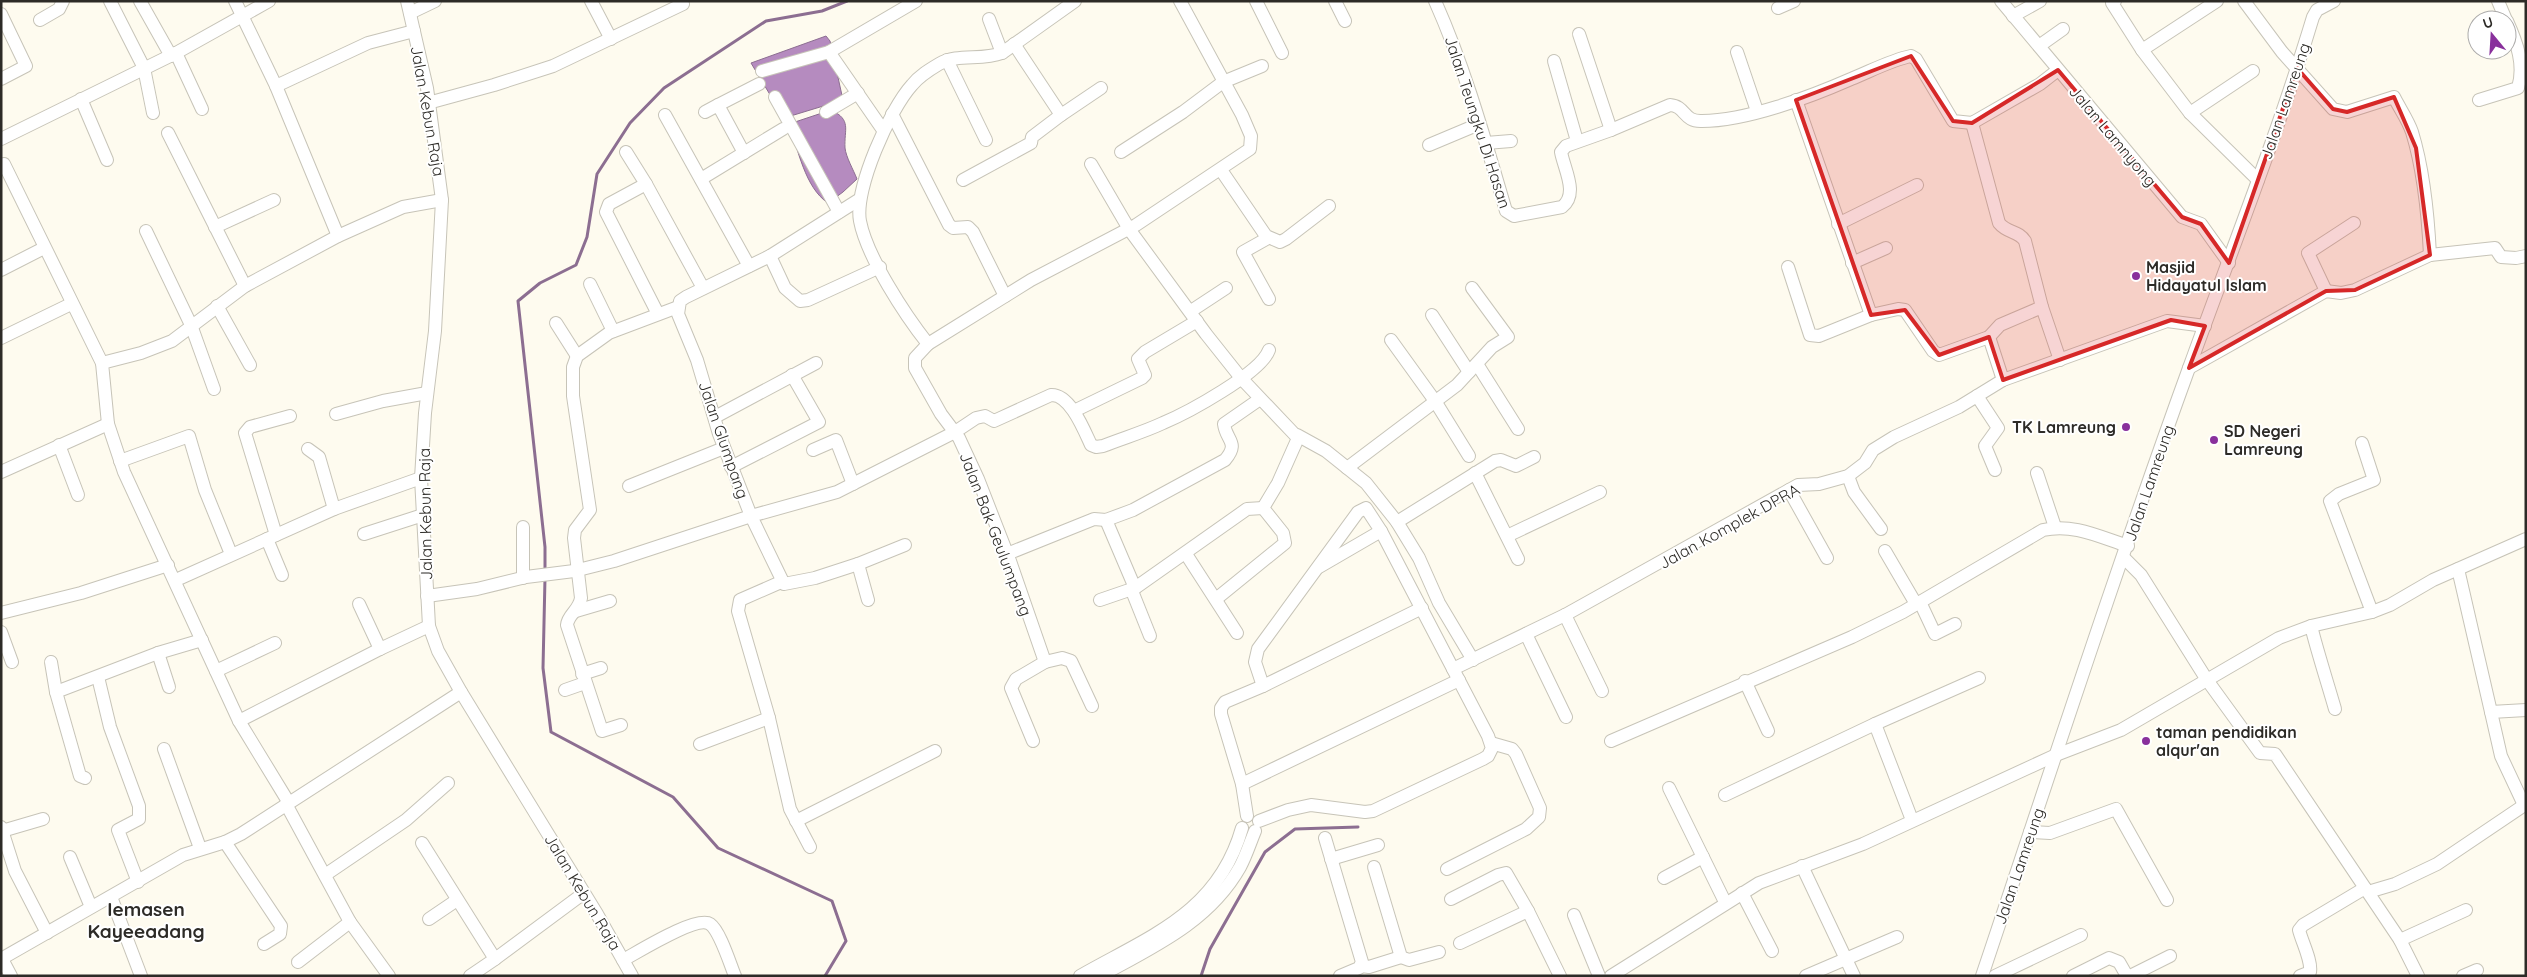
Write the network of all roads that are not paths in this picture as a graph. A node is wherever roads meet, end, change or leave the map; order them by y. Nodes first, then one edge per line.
1 (63, 1) edge
2 (110, 1) edge
3 (140, 1) edge
4 (235, 1) edge
5 (269, 1) edge
6 (435, 1) edge
7 (591, 1) edge
8 (1075, 1) edge
9 (1180, 1) edge
10 (1256, 1) edge
11 (1335, 1) edge
12 (1435, 1) edge
13 (1794, 1) edge
14 (2001, 1) edge
15 (2040, 1) edge
16 (2115, 1) edge
17 (2217, 1) edge
18 (2244, 1) edge
19 (2334, 1) edge
20 (916, 2) edge
21 (683, 4) dead end
22 (1058, 6) edge
23 (408, 7) edge
24 (1778, 8) dead end
25 (1, 14) edge
26 (2013, 16) junction
27 (243, 18) junction
28 (40, 20) dead end
29 (988, 20) dead end
30 (1346, 22) dead end
31 (2063, 29) dead end
32 (414, 31) junction
33 (1579, 34) dead end
34 (611, 39) junction
35 (1014, 44) junction
36 (2038, 46) junction
37 (2517, 46) edge
38 (2142, 50) junction
39 (829, 52) junction
40 (1737, 52) dead end
41 (1002, 53) junction
42 (1282, 53) dead end
43 (173, 54) junction
44 (946, 60) junction
45 (1554, 61) dead end
46 (1262, 66) dead end
47 (144, 68) junction
48 (2297, 68) junction
49 (2058, 70) junction
50 (762, 71) dead end
51 (2253, 71) dead end
52 (1, 79) edge
53 (1223, 82) junction
54 (759, 84) dead end
55 (276, 86) junction
56 (1101, 88) dead end
57 (858, 93) junction
58 (775, 97) dead end
59 (81, 99) junction
60 (1796, 100) junction
61 (2479, 100) dead end
62 (428, 102) junction
63 (718, 105) junction
64 (202, 109) dead end
65 (1757, 111) junction
66 (705, 112) dead end
67 (826, 112) dead end
68 (153, 113) dead end
69 (2190, 113) junction
70 (892, 114) junction
71 (665, 115) dead end
72 (1061, 115) junction
73 (1972, 123) junction
74 (1479, 124) junction
75 (783, 129) dead end
76 (883, 130) junction
77 (1611, 130) junction
78 (168, 133) dead end
79 (1, 139) edge
80 (986, 140) dead end
81 (1511, 141) dead end
82 (1577, 141) junction
83 (1486, 143) junction
84 (1428, 145) dead end
85 (626, 152) dead end
86 (1120, 152) dead end
87 (744, 153) junction
88 (107, 160) dead end
89 (2, 161) edge
90 (1091, 164) dead end
91 (1222, 170) junction
92 (701, 179) junction
93 (963, 180) dead end
94 (2258, 180) junction
95 (646, 184) junction
96 (1917, 185) dead end
97 (860, 199) junction
98 (274, 200) dead end
99 (442, 200) junction
100 (1329, 206) dead end
101 (840, 212) junction
102 (2354, 223) dead end
103 (1838, 224) junction
104 (216, 227) junction
105 (1129, 229) junction
106 (146, 231) dead end
107 (338, 236) junction
108 (1268, 238) junction
109 (44, 248) junction
110 (1886, 248) dead end
111 (2430, 255) junction
112 (770, 256) junction
113 (2526, 256) edge
114 (1852, 263) junction
115 (2229, 263) junction
116 (749, 266) junction
117 (1788, 266) dead end
118 (880, 267) junction
119 (1, 270) edge
120 (590, 284) dead end
121 (245, 286) junction
122 (703, 288) junction
123 (1226, 288) dead end
124 (1472, 288) dead end
125 (2326, 291) junction
126 (1005, 296) junction
127 (1269, 299) dead end
128 (71, 304) junction
129 (217, 306) junction
130 (678, 307) junction
131 (2042, 307) junction
132 (658, 314) junction
133 (1432, 315) dead end
134 (1871, 315) junction
135 (1194, 316) junction
136 (556, 323) dead end
137 (191, 325) junction
138 (2205, 326) junction
139 (613, 331) junction
140 (1989, 337) junction
141 (1, 338) edge
142 (1391, 340) dead end
143 (928, 344) junction
144 (1269, 350) dead end
145 (577, 356) junction
146 (2060, 360) junction
147 (102, 363) junction
148 (816, 363) dead end
149 (250, 365) dead end
150 (1473, 368) junction
151 (2189, 368) junction
152 (792, 376) junction
153 (1241, 378) junction
154 (2002, 380) junction
155 (214, 389) dead end
156 (427, 393) junction
157 (1977, 396) junction
158 (1260, 399) junction
159 (1436, 401) junction
160 (1074, 410) junction
161 (336, 414) dead end
162 (290, 416) dead end
163 (714, 417) junction
164 (108, 424) junction
165 (1518, 429) dead end
166 (955, 432) junction
167 (1296, 435) junction
168 (2362, 443) dead end
169 (59, 445) junction
170 (724, 448) junction
171 (308, 449) dead end
172 (813, 450) dead end
173 (1468, 456) dead end
174 (1534, 457) dead end
175 (120, 461) junction
176 (731, 466) junction
177 (1347, 468) junction
178 (1995, 470) dead end
179 (1, 472) edge
180 (2037, 473) dead end
181 (1475, 474) junction
182 (1848, 476) junction
183 (421, 478) junction
184 (853, 484) junction
185 (628, 486) dead end
186 (1789, 490) junction
187 (1600, 492) dead end
188 (78, 495) dead end
189 (1263, 508) junction
190 (334, 509) junction
191 (423, 515) junction
192 (751, 516) junction
193 (1106, 520) junction
194 (1397, 522) junction
195 (523, 527) dead end
196 (2055, 527) junction
197 (1881, 529) dead end
198 (1381, 531) junction
199 (364, 534) dead end
200 (1506, 536) junction
201 (272, 537) junction
202 (2526, 539) edge
203 (905, 545) dead end
204 (1885, 551) dead end
205 (2126, 552) junction
206 (231, 554) junction
207 (1007, 554) junction
208 (1186, 554) junction
209 (1518, 558) dead end
210 (1827, 558) dead end
211 (168, 564) junction
212 (858, 564) junction
213 (2458, 569) junction
214 (576, 570) junction
215 (1313, 571) junction
216 (282, 575) dead end
217 (523, 578) junction
218 (176, 580) junction
219 (781, 582) junction
220 (1133, 589) junction
221 (427, 596) junction
222 (1216, 599) junction
223 (868, 600) dead end
224 (1100, 600) dead end
225 (610, 601) dead end
226 (1918, 603) junction
227 (359, 604) dead end
228 (1422, 608) junction
229 (576, 611) junction
230 (2372, 612) junction
231 (1, 613) edge
232 (1565, 615) junction
233 (1955, 624) dead end
234 (429, 626) junction
235 (2311, 626) junction
236 (1, 632) edge
237 (1237, 633) dead end
238 (1526, 634) junction
239 (1150, 636) dead end
240 (202, 640) junction
241 (275, 643) dead end
242 (380, 649) junction
243 (158, 653) junction
244 (1473, 660) junction
245 (12, 662) dead end
246 (51, 662) dead end
247 (1045, 662) junction
248 (601, 668) dead end
249 (216, 671) junction
250 (1456, 674) junction
251 (98, 677) junction
252 (1979, 678) dead end
253 (584, 679) junction
254 (2208, 680) junction
255 (1745, 682) junction
256 (1263, 686) junction
257 (169, 687) dead end
258 (565, 690) dead end
259 (1602, 691) dead end
260 (56, 692) junction
261 (461, 692) junction
262 (1092, 706) dead end
263 (2335, 709) dead end
264 (2526, 710) edge
265 (2491, 712) junction
266 (1566, 717) dead end
267 (769, 718) junction
268 (239, 721) junction
269 (1875, 724) junction
270 (621, 725) dead end
271 (1768, 731) dead end
272 (1611, 740) dead end
273 (1033, 741) dead end
274 (1491, 743) junction
275 (700, 744) dead end
276 (164, 749) dead end
277 (935, 751) dead end
278 (2056, 755) junction
279 (85, 778) dead end
280 (448, 783) dead end
281 (1242, 784) junction
282 (1669, 788) dead end
283 (1725, 795) dead end
284 (287, 804) junction
285 (2525, 805) edge
286 (43, 819) dead end
287 (796, 820) junction
288 (1912, 820) junction
289 (1252, 827) junction
290 (2, 829) edge
291 (2030, 832) junction
292 (1325, 838) dead end
293 (225, 842) junction
294 (422, 843) dead end
295 (1378, 845) dead end
296 (810, 847) dead end
297 (200, 848) junction
298 (70, 857) dead end
299 (1703, 857) junction
300 (1331, 859) junction
301 (1802, 866) junction
302 (1374, 867) dead end
303 (1447, 869) dead end
304 (325, 875) junction
305 (1664, 878) dead end
306 (138, 882) junction
307 (2366, 890) junction
308 (584, 893) junction
309 (1742, 893) junction
310 (111, 897) junction
311 (1451, 899) dead end
312 (457, 900) junction
313 (2167, 900) dead end
314 (1725, 902) junction
315 (91, 907) junction
316 (2466, 910) dead end
317 (1528, 911) junction
318 (1574, 915) dead end
319 (429, 919) dead end
320 (350, 922) junction
321 (47, 933) junction
322 (2081, 935) dead end
323 (1159, 937) junction
324 (1897, 937) dead end
325 (2400, 940) junction
326 (1460, 943) dead end
327 (264, 944) dead end
328 (1772, 951) dead end
329 (1439, 952) dead end
330 (2170, 956) dead end
331 (1401, 957) junction
332 (495, 958) junction
333 (1, 959) edge
334 (624, 960) junction
335 (1847, 960) junction
336 (298, 962) dead end
337 (1361, 966) junction
338 (2477, 970) dead end
339 (383, 974) edge
340 (11, 976) edge
341 (141, 976) edge
342 (470, 976) edge
343 (632, 976) edge
344 (735, 976) edge
345 (1080, 976) edge
346 (1100, 976) edge
347 (1340, 976) edge
348 (1560, 976) edge
349 (1599, 976) edge
350 (1611, 976) edge
351 (1806, 976) edge
352 (1854, 976) edge
353 (1982, 976) edge
354 (1995, 976) edge
355 (2073, 976) edge
356 (2129, 976) edge
357 (2300, 976) edge
358 (2418, 976) edge
359 (2463, 976) edge

1 - 28 street
2 - 47 street
3 - 43 street
4 - 27 street
5 - 27 street
6 - 23 street
7 - 34 street
8 - 22 street
9 - 53 street
10 - 42 street
11 - 30 street
12 - 74 street, Jalan Teungku Di Hasan
13 - 24 street
14 - 26 street, Jalan Lamnyong
15 - 26 street
16 - 38 street
17 - 38 street
18 - 48 street
19 - 48 street, Jalan Lamreung
20 - 39 street
21 - 34 street
22 - 35 street
23 - 32 street, Jalan Kebun Raja
25 - 52 street
26 - 36 street, Jalan Lamnyong
27 - 43 street
27 - 55 street
29 - 41 street
31 - 36 street
32 - 55 street
32 - 62 street, Jalan Kebun Raja
33 - 77 street
34 - 62 street
35 - 41 street
35 - 72 street
36 - 49 street, Jalan Lamnyong
37 - 61 street
38 - 69 street
39 - 50 street
39 - 57 street
40 - 65 street
41 - 44 street
43 - 47 street
43 - 64 street
44 - 70 street
44 - 80 street
45 - 82 street
46 - 53 street
47 - 59 street
47 - 68 street
48 - 94 street, Jalan Lamreung
48 - 111 street
49 - 73 street
49 - 115 street, Jalan Lamnyong
51 - 69 street
53 - 86 street
53 - 91 street
54 - 63 street
55 - 107 street
56 - 72 street
57 - 67 street
57 - 76 street
58 - 101 street
59 - 79 street
59 - 88 street
60 - 65 street, Jalan Teungku Di Hasan
60 - 73 street, Jalan Teungku Di Hasan
60 - 103 street
62 - 99 street, Jalan Kebun Raja
63 - 66 street
63 - 87 street
65 - 77 street, Jalan Teungku Di Hasan
69 - 94 street
70 - 76 street
70 - 126 street
71 - 92 street
72 - 93 street
73 - 131 street
74 - 83 street, Jalan Teungku Di Hasan
74 - 84 street
75 - 87 street
76 - 97 street
77 - 82 street, Jalan Teungku Di Hasan
78 - 104 street
81 - 83 street
82 - 83 street, Jalan Teungku Di Hasan
85 - 95 street
87 - 92 street
89 - 109 street
90 - 105 street
91 - 105 street
91 - 108 street
92 - 116 street
94 - 115 street, Jalan Lamreung
95 - 122 street
95 - 132 street
96 - 103 street
97 - 101 street
97 - 118 street
98 - 104 street
99 - 107 street
99 - 156 street, Jalan Kebun Raja
100 - 108 street
101 - 112 street
102 - 125 street
103 - 114 street
104 - 121 street
105 - 126 street
105 - 135 street
106 - 137 street
107 - 121 street
108 - 127 street
109 - 119 street
109 - 128 street
110 - 114 street
111 - 113 street
111 - 125 street
112 - 116 street
112 - 118 street
114 - 134 street
115 - 138 street, Jalan Lamreung
116 - 122 street
117 - 134 street
118 - 143 street
120 - 139 street
121 - 129 street
122 - 130 street
123 - 135 street
124 - 150 street
125 - 151 street
126 - 143 street
128 - 141 street
128 - 147 street
129 - 137 street
129 - 149 street
130 - 132 street
130 - 163 street, Jalan Glumpang
131 - 140 street
131 - 146 street
132 - 139 street
133 - 150 street
134 - 140 street
135 - 153 street
135 - 160 street
136 - 145 street
137 - 147 street
137 - 155 street
138 - 146 street, Jalan Komplek DPRA
138 - 151 street, Jalan Lamreung
139 - 145 street
140 - 154 street
142 - 159 street
143 - 166 street, Jalan Bak Geulumpang
144 - 153 street
145 - 214 street
146 - 154 street, Jalan Komplek DPRA
147 - 164 street
148 - 152 street
150 - 159 street
150 - 165 street
151 - 205 street, Jalan Lamreung
152 - 163 street
152 - 176 street
153 - 158 street
153 - 160 street
154 - 157 street, Jalan Komplek DPRA
156 - 161 street
156 - 183 street, Jalan Kebun Raja
157 - 178 street
157 - 182 street, Jalan Komplek DPRA
158 - 167 street
158 - 193 street
159 - 173 street
159 - 177 street
160 - 166 street
162 - 201 street
163 - 170 street, Jalan Glumpang
164 - 169 street
164 - 175 street
166 - 184 street
166 - 207 street, Jalan Bak Geulumpang
167 - 177 street
167 - 189 street
168 - 230 street
169 - 179 street
169 - 188 street
170 - 176 street, Jalan Glumpang
170 - 185 street
171 - 190 street
172 - 184 street
174 - 181 street
175 - 206 street
175 - 211 street
176 - 192 street, Jalan Glumpang
177 - 194 street
180 - 196 street
181 - 194 street
181 - 200 street
182 - 186 street, Jalan Komplek DPRA
182 - 197 street
183 - 190 street
183 - 191 street, Jalan Kebun Raja
184 - 192 street
186 - 210 street
186 - 232 street, Jalan Komplek DPRA
187 - 200 street
189 - 208 street
189 - 222 street
190 - 201 street
191 - 199 street
191 - 221 street, Jalan Kebun Raja
192 - 214 street, Jalan Glumpang
192 - 219 street
193 - 207 street
193 - 220 street
194 - 244 street
195 - 217 street
196 - 205 street
196 - 226 street
198 - 215 street
198 - 215 street
198 - 228 street
200 - 209 street
201 - 206 street
201 - 216 street
202 - 213 street
203 - 212 street
204 - 226 street
205 - 254 street
205 - 278 street, Jalan Lamreung
206 - 218 street
207 - 247 street, Jalan Bak Geulumpang
208 - 220 street
208 - 222 street
211 - 218 street
211 - 231 street
212 - 219 street
212 - 223 street
213 - 230 street
213 - 265 street
214 - 217 street, Jalan Glumpang
214 - 229 street
215 - 256 street
217 - 221 street, Jalan Glumpang
218 - 240 street
219 - 267 street
220 - 224 street
220 - 239 street
221 - 234 street, Jalan Kebun Raja
222 - 237 street
225 - 229 street
226 - 233 street
226 - 255 street
227 - 242 street
228 - 250 street
228 - 256 street
229 - 253 street
230 - 235 street
232 - 238 street, Jalan Komplek DPRA
232 - 259 street
234 - 242 street
234 - 261 street, Jalan Kebun Raja
235 - 254 street
235 - 263 street
236 - 245 street
238 - 244 street, Jalan Komplek DPRA
238 - 266 street
240 - 243 street
240 - 249 street
241 - 249 street
242 - 268 street
243 - 251 street
243 - 257 street
244 - 250 street, Jalan Komplek DPRA
246 - 260 street
247 - 262 street
247 - 273 street
248 - 253 street
249 - 268 street
250 - 274 street
250 - 281 street, Jalan Komplek DPRA
251 - 260 street
251 - 306 street
252 - 269 street
253 - 258 street
253 - 270 street
254 - 278 street
254 - 307 street
255 - 271 street
255 - 272 street
256 - 281 street
260 - 279 street
261 - 284 street
261 - 308 street, Jalan Kebun Raja
264 - 265 street
265 - 285 street
267 - 275 street
267 - 287 street
268 - 284 street
269 - 283 street
269 - 288 street
274 - 289 street
274 - 303 street
276 - 297 street
277 - 287 street
278 - 288 street
278 - 291 street, Jalan Lamreung
280 - 304 street
281 - 289 street
282 - 299 street
284 - 293 street
284 - 304 street
285 - 307 street
286 - 290 street
287 - 296 street
288 - 301 street
289 - 323 street
290 - 321 street
291 - 313 street
291 - 353 street, Jalan Lamreung
292 - 300 street
293 - 297 street
293 - 327 street
294 - 312 street
295 - 300 street
297 - 306 street
298 - 315 street
299 - 305 street
299 - 314 street
300 - 337 street
301 - 309 street
301 - 335 street
302 - 331 street
304 - 320 street
306 - 310 street
307 - 325 street
307 - 357 street
308 - 332 street
308 - 334 street, Jalan Kebun Raja
309 - 314 street
309 - 328 street
310 - 315 street
310 - 341 street
311 - 317 street
312 - 319 street
312 - 332 street
314 - 350 street
315 - 321 street
316 - 325 street
317 - 326 street
317 - 348 street
318 - 349 street
320 - 336 street
320 - 339 street
321 - 333 street
322 - 354 street
323 - 345 street
323 - 346 street
324 - 335 street
325 - 358 street
329 - 331 street
330 - 356 street
331 - 337 street
332 - 342 street
333 - 340 street
334 - 343 street, Jalan Kebun Raja
334 - 344 street
335 - 351 street
335 - 352 street
337 - 347 street
338 - 359 street
355 - 356 street

